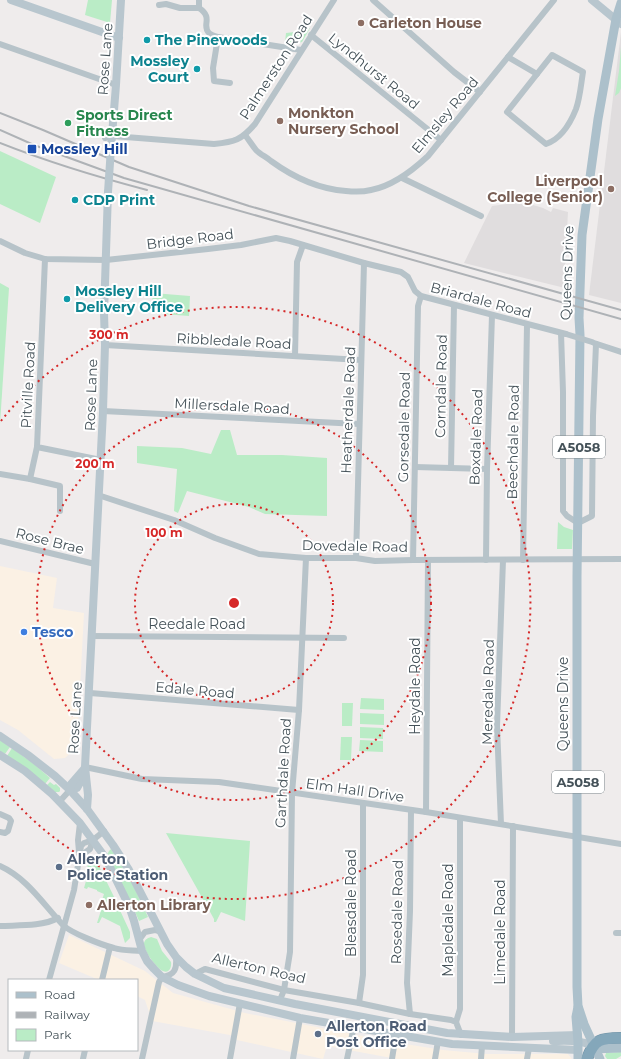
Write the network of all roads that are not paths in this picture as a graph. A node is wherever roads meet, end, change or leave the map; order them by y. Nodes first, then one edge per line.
1 (11, 0) edge
2 (121, 0) edge
3 (199, 0) edge
4 (334, 0) edge
5 (373, 0) edge
6 (554, 0) edge
7 (592, 0) edge
8 (165, 2) edge
9 (621, 3) edge
10 (159, 5) dead end
11 (199, 8) junction
12 (618, 21) edge
13 (311, 35) junction
14 (218, 37) junction
15 (119, 38) junction
16 (0, 44) edge
17 (301, 50) junction
18 (508, 57) junction
19 (537, 74) junction
20 (230, 83) dead end
21 (116, 85) junction
22 (480, 92) junction
23 (245, 135) junction
24 (109, 137) junction
25 (441, 140) junction
26 (402, 178) junction
27 (481, 216) dead end
28 (276, 238) joint
29 (0, 241) edge
30 (303, 245) junction
31 (45, 259) junction
32 (106, 260) junction
33 (364, 263) junction
34 (421, 296) junction
35 (454, 305) junction
36 (492, 315) junction
37 (527, 325) junction
38 (563, 334) junction
39 (594, 343) junction
40 (106, 346) junction
41 (621, 352) edge
42 (295, 356) junction
43 (361, 360) junction
44 (103, 411) junction
45 (359, 424) junction
46 (37, 447) junction
47 (101, 460) junction
48 (415, 467) junction
49 (451, 468) junction
50 (487, 469) junction
51 (0, 474) edge
52 (30, 479) junction
53 (98, 495) junction
54 (60, 511) dead end
55 (578, 523) junction
56 (0, 541) edge
57 (306, 558) junction
58 (356, 558) junction
59 (578, 559) junction
60 (621, 559) edge
61 (413, 560) junction
62 (428, 560) junction
63 (486, 560) junction
64 (503, 560) junction
65 (523, 560) junction
66 (95, 564) junction
67 (92, 636) junction
68 (302, 637) junction
69 (344, 638) dead end
70 (90, 693) junction
71 (299, 710) junction
72 (0, 736) edge
73 (0, 754) edge
74 (86, 767) junction
75 (70, 790) junction
76 (292, 793) junction
77 (60, 801) junction
78 (363, 803) junction
79 (87, 809) junction
80 (411, 810) junction
81 (426, 812) junction
82 (0, 814) edge
83 (460, 818) junction
84 (80, 823) junction
85 (501, 824) junction
86 (513, 826) junction
87 (104, 831) junction
88 (0, 832) edge
89 (578, 836) junction
90 (93, 840) junction
91 (621, 844) edge
92 (79, 857) junction
93 (0, 866) edge
94 (58, 918) junction
95 (0, 926) edge
96 (64, 926) junction
97 (161, 932) junction
98 (139, 940) junction
99 (110, 947) junction
100 (142, 951) junction
101 (176, 957) junction
102 (195, 974) junction
103 (162, 977) junction
104 (49, 979) edge
105 (102, 979) edge
106 (284, 990) junction
107 (280, 1000) junction
108 (240, 1003) junction
109 (359, 1003) junction
110 (578, 1006) junction
111 (410, 1014) junction
112 (576, 1017) junction
113 (300, 1018) junction
114 (456, 1022) junction
115 (354, 1026) junction
116 (396, 1034) junction
117 (461, 1035) junction
118 (562, 1036) junction
119 (512, 1037) junction
120 (523, 1037) junction
121 (621, 1038) edge
122 (438, 1041) junction
123 (482, 1046) junction
124 (578, 1047) edge
125 (528, 1048) junction
126 (592, 1048) edge
127 (621, 1048) edge
128 (142, 1059) edge
129 (230, 1059) edge
130 (292, 1059) edge
131 (347, 1059) edge
132 (392, 1059) edge
133 (435, 1059) edge
134 (480, 1059) edge
135 (527, 1059) edge
136 (600, 1059) edge

1 - 15 main road
2 - 15 main road, Rose Lane
3 - 11 street
4 - 13 street, Palmerston Road
5 - 22 street
6 - 18 street, Elmsley Road
7 - 12 main road
8 - 10 street
8 - 11 street
9 - 12 main road, Queens Drive / A5058
11 - 14 street
12 - 55 main road, Queens Drive / A5058
13 - 17 street, Palmerston Road
13 - 25 street, Lyndhurst Road
14 - 17 street
14 - 20 street
15 - 21 main road, Rose Lane
16 - 21 street
17 - 23 street, Palmerston Road
18 - 19 street
18 - 22 street, Elmsley Road
19 - 19 street
21 - 24 main road, Rose Lane
22 - 25 street, Elmsley Road
23 - 24 street, Palmerston Road
23 - 26 street, Elmsley Road
24 - 32 main road, Rose Lane, bridge
25 - 26 street, Elmsley Road
26 - 27 street
28 - 30 street, Briardale Road
28 - 32 street, Bridge Road
29 - 31 street, Bridge Road
30 - 33 street, Briardale Road
30 - 42 street
31 - 32 street, Bridge Road
31 - 46 street, Pitville Road
32 - 40 main road, Rose Lane
33 - 34 street, Briardale Road
33 - 43 street, Heatherdale Road
34 - 35 street, Briardale Road
34 - 48 street, Gorsedale Road
35 - 36 street, Briardale Road
35 - 49 street, Corndale Road
36 - 37 street, Briardale Road
36 - 50 street, Boxdale Road
37 - 38 street, Briardale Road
37 - 65 street, Beechdale Road
38 - 39 street, Briardale Road, bridge
38 - 55 street, Queens Drive
39 - 41 street, Briardale Road
39 - 55 street
40 - 42 street, Ribbledale Road
40 - 44 main road, Rose Lane
42 - 43 street, Ribbledale Road
43 - 45 street, Heatherdale Road
44 - 45 street, Millersdale Road
44 - 47 main road, Rose Lane
45 - 58 street, Heatherdale Road
46 - 47 street, Pitville Road
46 - 52 street
47 - 53 main road, Rose Lane
48 - 49 street
48 - 61 street, Gorsedale Road
49 - 50 street
50 - 63 street, Boxdale Road
51 - 52 street
52 - 54 street
53 - 57 street, Dovedale Road
53 - 66 main road, Rose Lane
55 - 59 main road, Queens Drive / A5058
56 - 66 street, Rose Brae
57 - 58 street, Dovedale Road
57 - 68 street, Garthdale Road
58 - 61 street, Dovedale Road
59 - 60 street, Dovedale Road
59 - 65 street, Dovedale Road
59 - 89 main road, Queens Drive / A5058
61 - 62 street, Dovedale Road
62 - 63 street, Dovedale Road
62 - 81 street, Heydale Road
63 - 64 street, Dovedale Road
64 - 65 street, Dovedale Road
64 - 85 street, Meredale Road
66 - 67 main road, Rose Lane
67 - 68 street, Reedale Road
67 - 70 main road, Rose Lane
68 - 69 street, Reedale Road
68 - 71 street, Garthdale Road
70 - 71 street, Edale Road
70 - 74 main road, Rose Lane
71 - 76 street, Garthdale Road
72 - 75 main road
73 - 77 main road
74 - 75 main road
74 - 76 street, Elm Hall Drive
74 - 79 main road, Rose Lane
75 - 77 street
75 - 79 main road
76 - 78 street, Elm Hall Drive
76 - 106 street, Garthdale Road
77 - 84 main road
78 - 80 street, Elm Hall Drive
78 - 109 street, Bleasdale Road
79 - 87 main road
80 - 81 street, Elm Hall Drive
80 - 111 street, Rosedale Road
81 - 83 street, Elm Hall Drive
82 - 88 street
83 - 85 street, Elm Hall Drive
83 - 114 street, Mapledale Road
84 - 90 main road
84 - 92 street
85 - 86 street, Elm Hall Drive
86 - 89 street, Elm Hall Drive
86 - 119 street, Limedale Road
87 - 90 street
87 - 97 main road
89 - 91 street, Elm Hall Drive
89 - 110 main road, Queens Drive / A5058
90 - 92 street
90 - 98 main road
92 - 96 street
93 - 94 street
94 - 95 street
94 - 96 street
96 - 99 street
96 - 104 street
97 - 98 street
97 - 101 main road
98 - 100 main road
99 - 100 street
99 - 105 street
100 - 103 main road
101 - 102 main road
101 - 103 street
102 - 106 street, Allerton Road
102 - 107 main road, Allerton Road
103 - 108 main road, Allerton Road
103 - 128 street
106 - 107 street, Garthdale Road
106 - 109 street, Allerton Road
107 - 117 main road, Allerton Road
108 - 113 main road, Allerton Road
108 - 129 street
109 - 111 street, Allerton Road
110 - 112 main road, Queens Drive / A5058
110 - 126 main road, Queens Drive / A5058
111 - 114 street, Allerton Road
112 - 118 main road
112 - 124 main road, Queens Drive / A5058
113 - 115 main road, Allerton Road
113 - 130 street
114 - 117 street
115 - 116 main road, Allerton Road
115 - 131 street
116 - 122 main road, Allerton Road
116 - 132 street
117 - 119 main road, Allerton Road
118 - 120 main road, Allerton Road
118 - 124 main road, Allerton Road
119 - 120 main road, Allerton Road
120 - 124 main road
121 - 126 highway
122 - 123 main road, Allerton Road
122 - 133 street
123 - 125 main road, Allerton Road
123 - 134 street
124 - 125 main road, Allerton Road
124 - 126 main road, Allerton Road
124 - 126 main road, Allerton Road
125 - 135 street
126 - 127 main road, Allerton Road
126 - 136 main road, Queens Drive / A5058

